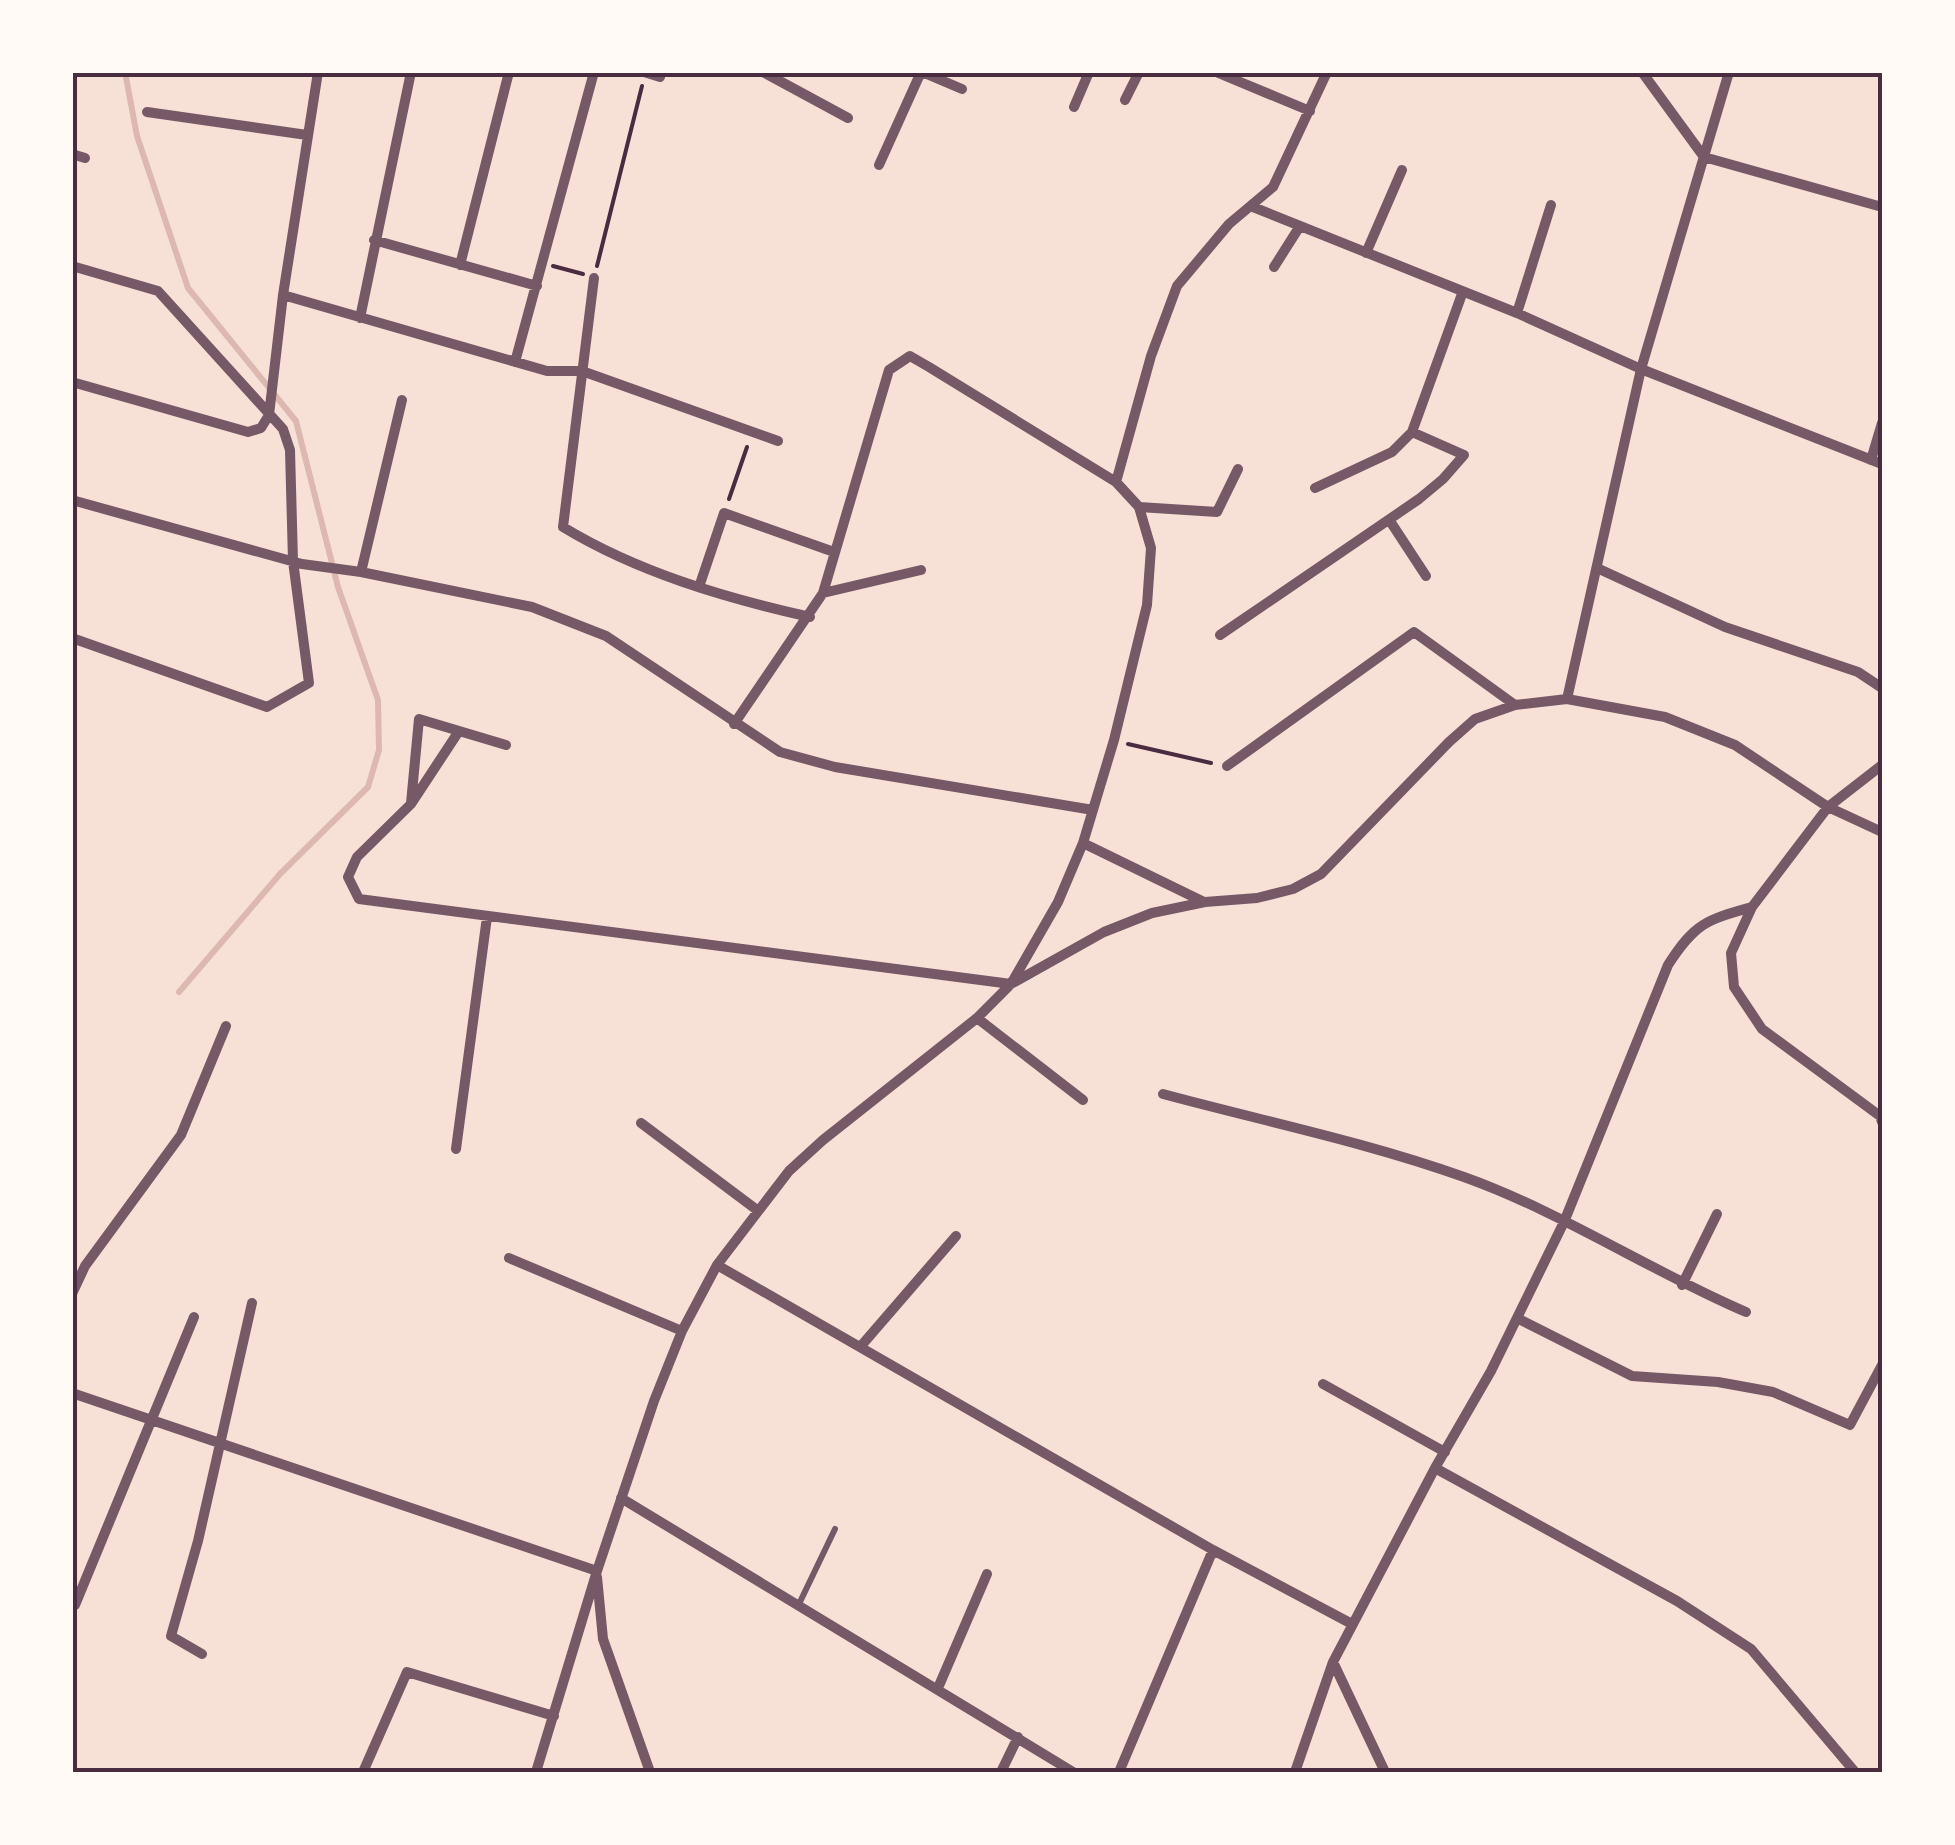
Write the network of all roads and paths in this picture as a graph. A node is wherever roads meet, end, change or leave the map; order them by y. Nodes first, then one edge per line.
1 (318, 72) edge
2 (411, 72) edge
3 (509, 72) edge
4 (594, 72) edge
5 (763, 72) edge
6 (922, 72) edge
7 (1089, 72) edge
8 (1139, 72) edge
9 (1216, 72) edge
10 (1327, 72) edge
11 (1642, 72) edge
12 (1729, 72) edge
13 (644, 73) edge
14 (660, 77) dead end
15 (962, 90) dead end
16 (1124, 100) dead end
17 (1074, 107) dead end
18 (1310, 111) junction
19 (147, 112) dead end
20 (848, 118) dead end
21 (306, 135) junction
22 (72, 154) edge
23 (1704, 156) junction
24 (85, 158) dead end
25 (878, 164) dead end
26 (1402, 170) dead end
27 (1552, 205) dead end
28 (1253, 207) junction
29 (1882, 207) edge
30 (1300, 226) junction
31 (374, 240) junction
32 (1366, 253) junction
33 (544, 263) junction
34 (460, 265) junction
35 (72, 266) edge
36 (1274, 266) dead end
37 (594, 278) junction
38 (537, 286) junction
39 (1462, 294) junction
40 (283, 295) junction
41 (1517, 313) junction
42 (360, 318) junction
43 (515, 362) junction
44 (1641, 369) junction
45 (582, 371) junction
46 (72, 382) edge
47 (402, 400) dead end
48 (269, 415) junction
49 (1882, 423) edge
50 (752, 432) junction
51 (1412, 432) junction
52 (778, 441) dead end
53 (1877, 462) edge
54 (1238, 469) dead end
55 (1116, 482) junction
56 (1315, 488) dead end
57 (72, 500) edge
58 (1139, 507) junction
59 (724, 513) junction
60 (1390, 521) junction
61 (834, 552) junction
62 (297, 562) junction
63 (1597, 568) junction
64 (921, 570) dead end
65 (360, 572) junction
66 (1426, 576) dead end
67 (699, 587) junction
68 (823, 593) junction
69 (810, 616) junction
70 (1220, 636) dead end
71 (72, 638) edge
72 (1882, 688) edge
73 (1568, 698) junction
74 (1514, 706) junction
75 (734, 724) junction
76 (459, 731) junction
77 (1114, 740) junction
78 (506, 745) dead end
79 (1882, 765) edge
80 (1227, 766) joint
81 (411, 804) junction
82 (1828, 807) junction
83 (1093, 810) junction
84 (1882, 832) edge
85 (1083, 843) junction
86 (1205, 902) junction
87 (1752, 907) junction
88 (487, 916) junction
89 (1011, 984) junction
90 (977, 1018) junction
91 (226, 1026) dead end
92 (1163, 1094) dead end
93 (1083, 1100) dead end
94 (1882, 1122) edge
95 (640, 1123) dead end
96 (456, 1149) dead end
97 (757, 1210) junction
98 (1717, 1214) dead end
99 (1564, 1222) junction
100 (956, 1236) dead end
101 (509, 1258) dead end
102 (716, 1265) junction
103 (1682, 1284) junction
104 (72, 1294) edge
105 (252, 1303) dead end
106 (1746, 1312) dead end
107 (194, 1317) dead end
108 (1517, 1318) junction
109 (682, 1331) junction
110 (861, 1346) junction
111 (1882, 1365) edge
112 (1323, 1384) dead end
113 (72, 1393) edge
114 (152, 1420) junction
115 (219, 1442) junction
116 (1445, 1452) junction
117 (1435, 1468) junction
118 (622, 1498) junction
119 (835, 1529) dead end
120 (1213, 1550) junction
121 (597, 1571) junction
122 (987, 1574) dead end
123 (74, 1604) edge
124 (799, 1604) junction
125 (1352, 1624) junction
126 (202, 1654) dead end
127 (1333, 1662) junction
128 (938, 1688) junction
129 (554, 1716) junction
130 (1018, 1737) junction
131 (362, 1772) edge
132 (536, 1772) edge
133 (650, 1772) edge
134 (1001, 1772) edge
135 (1073, 1772) edge
136 (1119, 1772) edge
137 (1295, 1772) edge
138 (1386, 1772) edge
139 (1856, 1772) edge

1 - 21 street
2 - 31 street
3 - 34 street
4 - 33 street
5 - 20 street
6 - 15 street
6 - 25 street
7 - 17 street
8 - 16 street
9 - 18 street
10 - 18 street
11 - 23 street
12 - 23 street
13 - 14 street
13 - 37 path
18 - 28 street
19 - 21 street
21 - 40 street
22 - 24 street
23 - 29 street
23 - 44 street
26 - 32 street
27 - 41 street
28 - 30 street
28 - 55 street
30 - 32 street
30 - 36 street
31 - 34 street
31 - 42 street
32 - 39 street
33 - 37 path
33 - 38 street
34 - 38 street
35 - 48 street
37 - 45 street
38 - 43 street
39 - 41 street
39 - 51 street
40 - 42 street
40 - 48 street
41 - 44 street
42 - 43 street
43 - 45 street
44 - 53 street
44 - 63 street
45 - 50 street
45 - 67 street
46 - 48 street
47 - 65 street
48 - 62 street
49 - 53 street
50 - 52 street
50 - 59 path
51 - 56 street
51 - 60 street
54 - 58 street
55 - 58 street
55 - 61 street
57 - 62 street
58 - 77 street
59 - 61 street
59 - 67 street
60 - 66 street
60 - 70 street
61 - 68 street
62 - 65 street
62 - 71 street
63 - 72 street
63 - 73 street
64 - 68 street
65 - 75 street
67 - 69 street
68 - 69 street
69 - 75 street
73 - 74 street
73 - 82 street
74 - 80 street
74 - 86 street
75 - 83 street
76 - 78 street
76 - 81 street
76 - 81 street
77 - 80 path
77 - 83 street
79 - 82 street
81 - 88 street
82 - 84 street
82 - 87 street
83 - 85 street
85 - 86 street
85 - 89 street
86 - 89 street
87 - 94 street
87 - 99 street
88 - 89 street
88 - 96 street
89 - 90 street
90 - 93 street
90 - 97 street
91 - 104 street
92 - 99 street
95 - 97 street
97 - 102 street
98 - 103 street
99 - 103 street
99 - 108 street
100 - 110 street
101 - 109 street
102 - 109 street
102 - 110 street
103 - 106 street
105 - 115 street
107 - 114 street
108 - 111 street
108 - 116 street
109 - 118 street
110 - 120 street
112 - 116 street
113 - 114 street
114 - 115 street
114 - 123 street
115 - 121 street
115 - 126 street
116 - 117 street
117 - 125 street
117 - 139 street
118 - 121 street
118 - 124 street
119 - 124 lane
120 - 125 street
120 - 136 street
121 - 129 street
121 - 133 street
122 - 128 street
124 - 128 street
125 - 127 street
127 - 137 street
127 - 138 street
128 - 130 street
129 - 131 street
129 - 132 street
130 - 134 street
130 - 135 street

